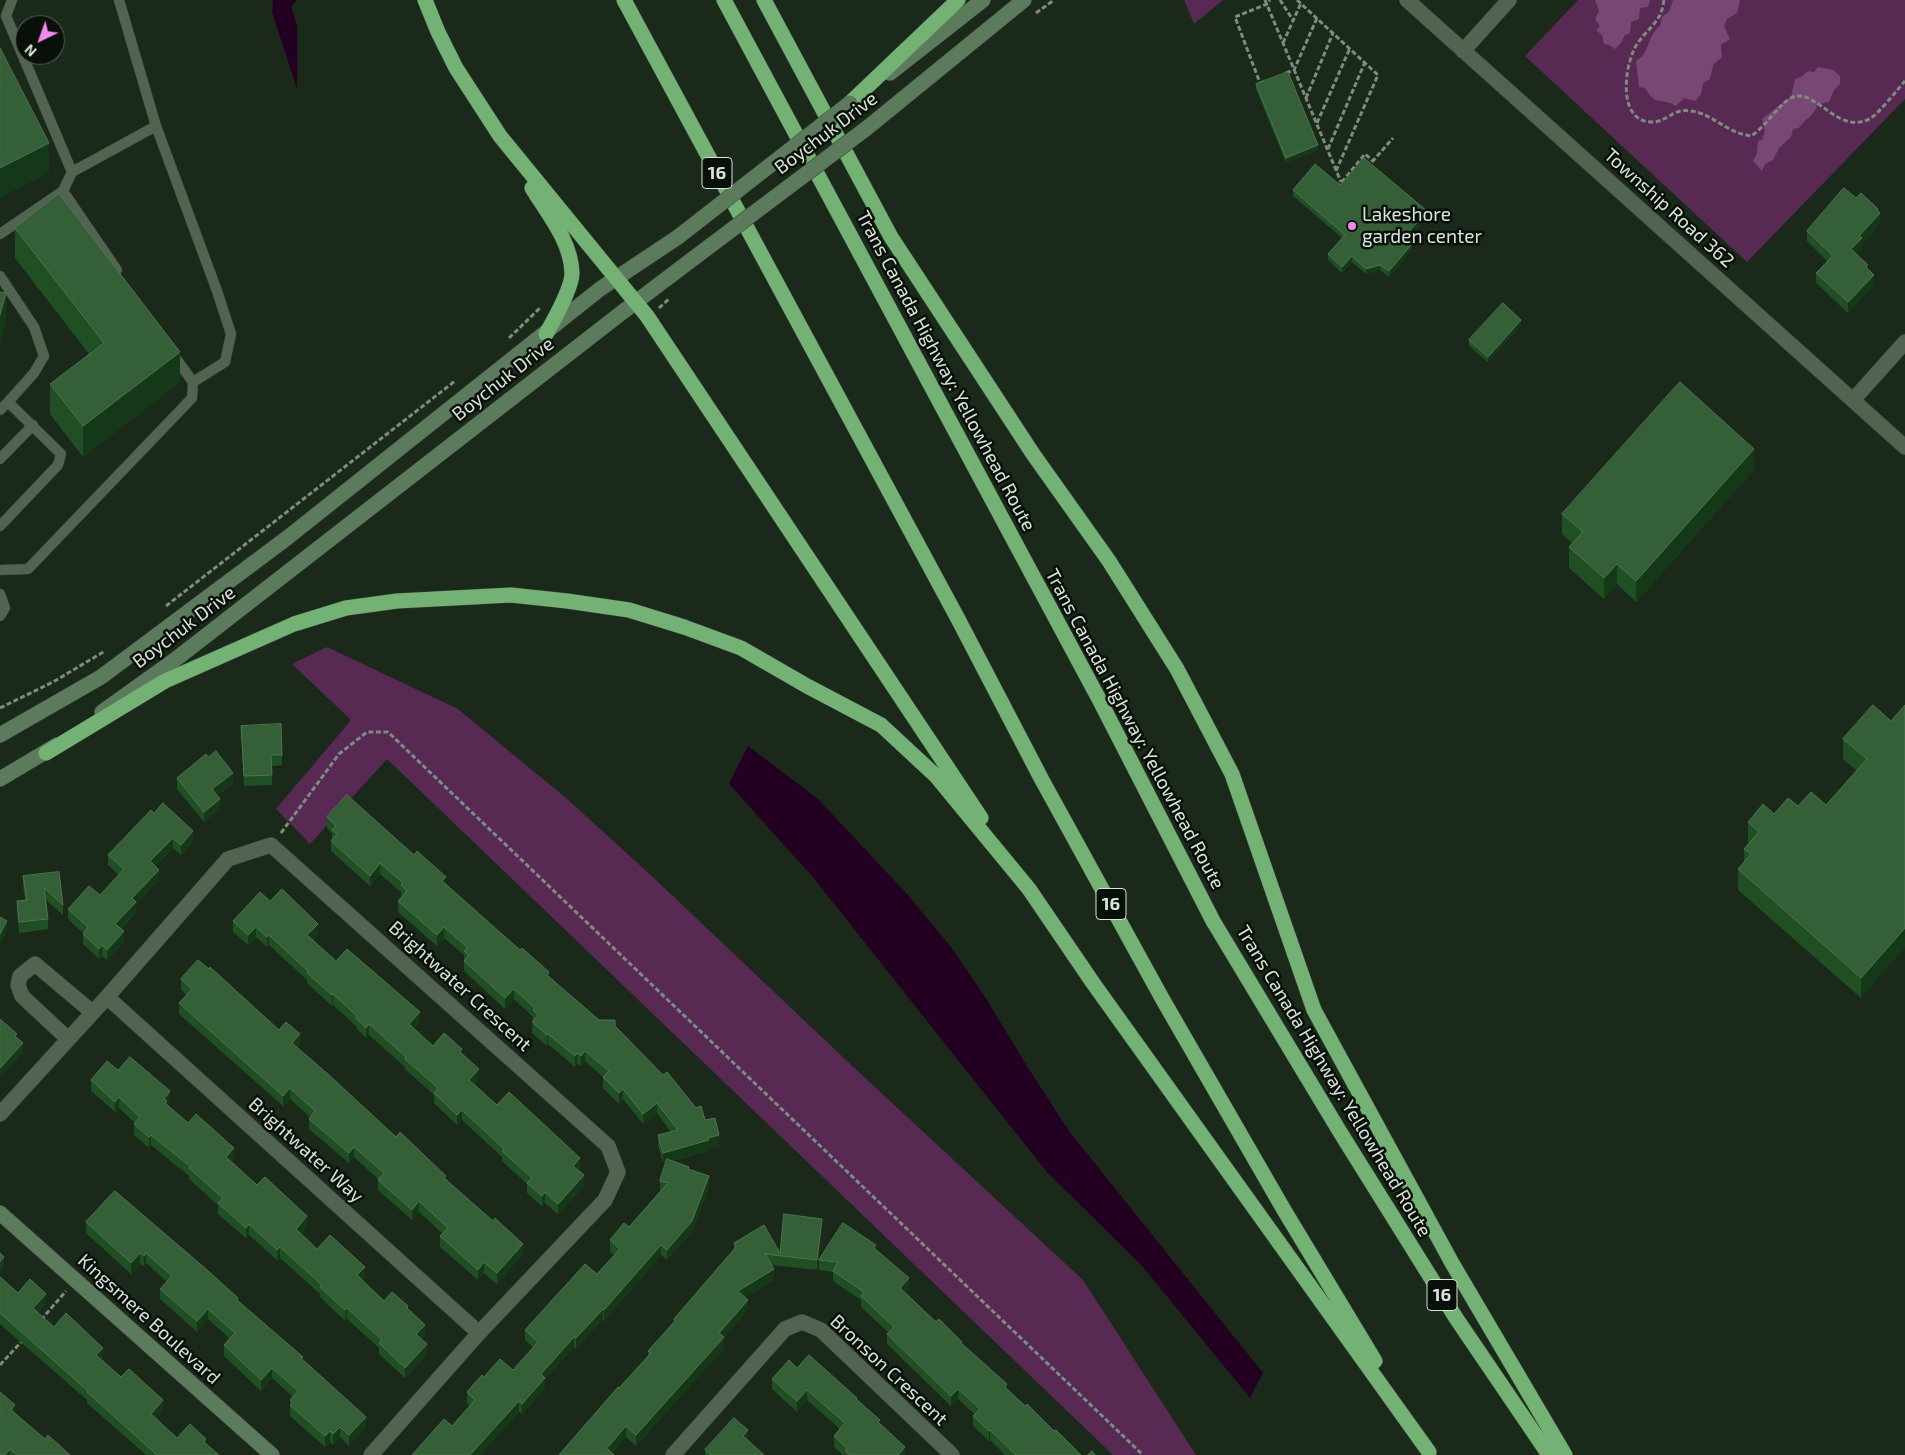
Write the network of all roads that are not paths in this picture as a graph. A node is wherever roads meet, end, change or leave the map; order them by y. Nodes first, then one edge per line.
1 (12, 0) edge
2 (119, 0) edge
3 (425, 0) edge
4 (624, 0) edge
5 (724, 0) edge
6 (764, 0) edge
7 (958, 0) edge
8 (983, 0) edge
9 (1024, 0) edge
10 (1407, 0) edge
11 (1509, 0) edge
12 (1463, 51) junction
13 (850, 104) junction
14 (156, 126) junction
15 (500, 136) junction
16 (72, 172) junction
17 (63, 191) junction
18 (0, 234) edge
19 (0, 276) edge
20 (122, 279) edge
21 (616, 279) junction
22 (636, 302) junction
23 (546, 334) junction
24 (1905, 342) edge
25 (166, 343) edge
26 (193, 382) junction
27 (1852, 400) junction
28 (8, 402) junction
29 (0, 410) edge
30 (33, 426) junction
31 (1905, 446) edge
32 (0, 460) edge
33 (0, 526) edge
34 (0, 570) edge
35 (0, 594) edge
36 (0, 616) edge
37 (0, 735) edge
38 (46, 753) junction
39 (0, 779) edge
40 (1029, 889) junction
41 (107, 997) junction
42 (92, 1012) junction
43 (68, 1038) junction
44 (0, 1114) edge
45 (0, 1213) edge
46 (480, 1333) junction
47 (1430, 1454) edge
48 (272, 1455) edge
49 (371, 1455) edge
50 (673, 1455) edge
51 (952, 1455) edge
52 (1549, 1455) edge
53 (1565, 1455) edge

1 - 16 lane
2 - 14 lane
3 - 15 highway
4 - 47 highway, 16
5 - 52 highway, Trans Canada Highway: Yellowhead Route / 16
6 - 53 highway
7 - 13 highway
8 - 13 main road, Boychuk Drive
9 - 22 main road, Boychuk Drive, bridge
10 - 12 street, Township Road 362
11 - 12 street
12 - 27 street, Township Road 362
13 - 21 main road, Boychuk Drive, bridge
14 - 16 lane
14 - 26 lane
15 - 21 highway
15 - 23 highway
16 - 17 lane
17 - 18 lane
17 - 20 lane
19 - 28 lane
21 - 22 highway
21 - 23 main road, Boychuk Drive
22 - 38 main road, Boychuk Drive
22 - 40 highway
23 - 37 main road, Boychuk Drive
24 - 27 street
25 - 26 lane
26 - 34 lane
27 - 31 street, Township Road 362
28 - 29 lane
28 - 30 lane
30 - 32 lane
30 - 33 lane
35 - 36 lane
38 - 39 main road, Boychuk Drive
38 - 40 highway
40 - 47 highway
41 - 42 street, Brightwater Crescent
41 - 46 street, Brightwater Way
41 - 46 street, Brightwater Crescent
42 - 43 street, Brightwater Crescent
42 - 43 street
43 - 44 street, Brightwater Crescent
45 - 48 main road, Kingsmere Boulevard
46 - 49 street, Brightwater Crescent
50 - 51 street, Bronson Crescent

